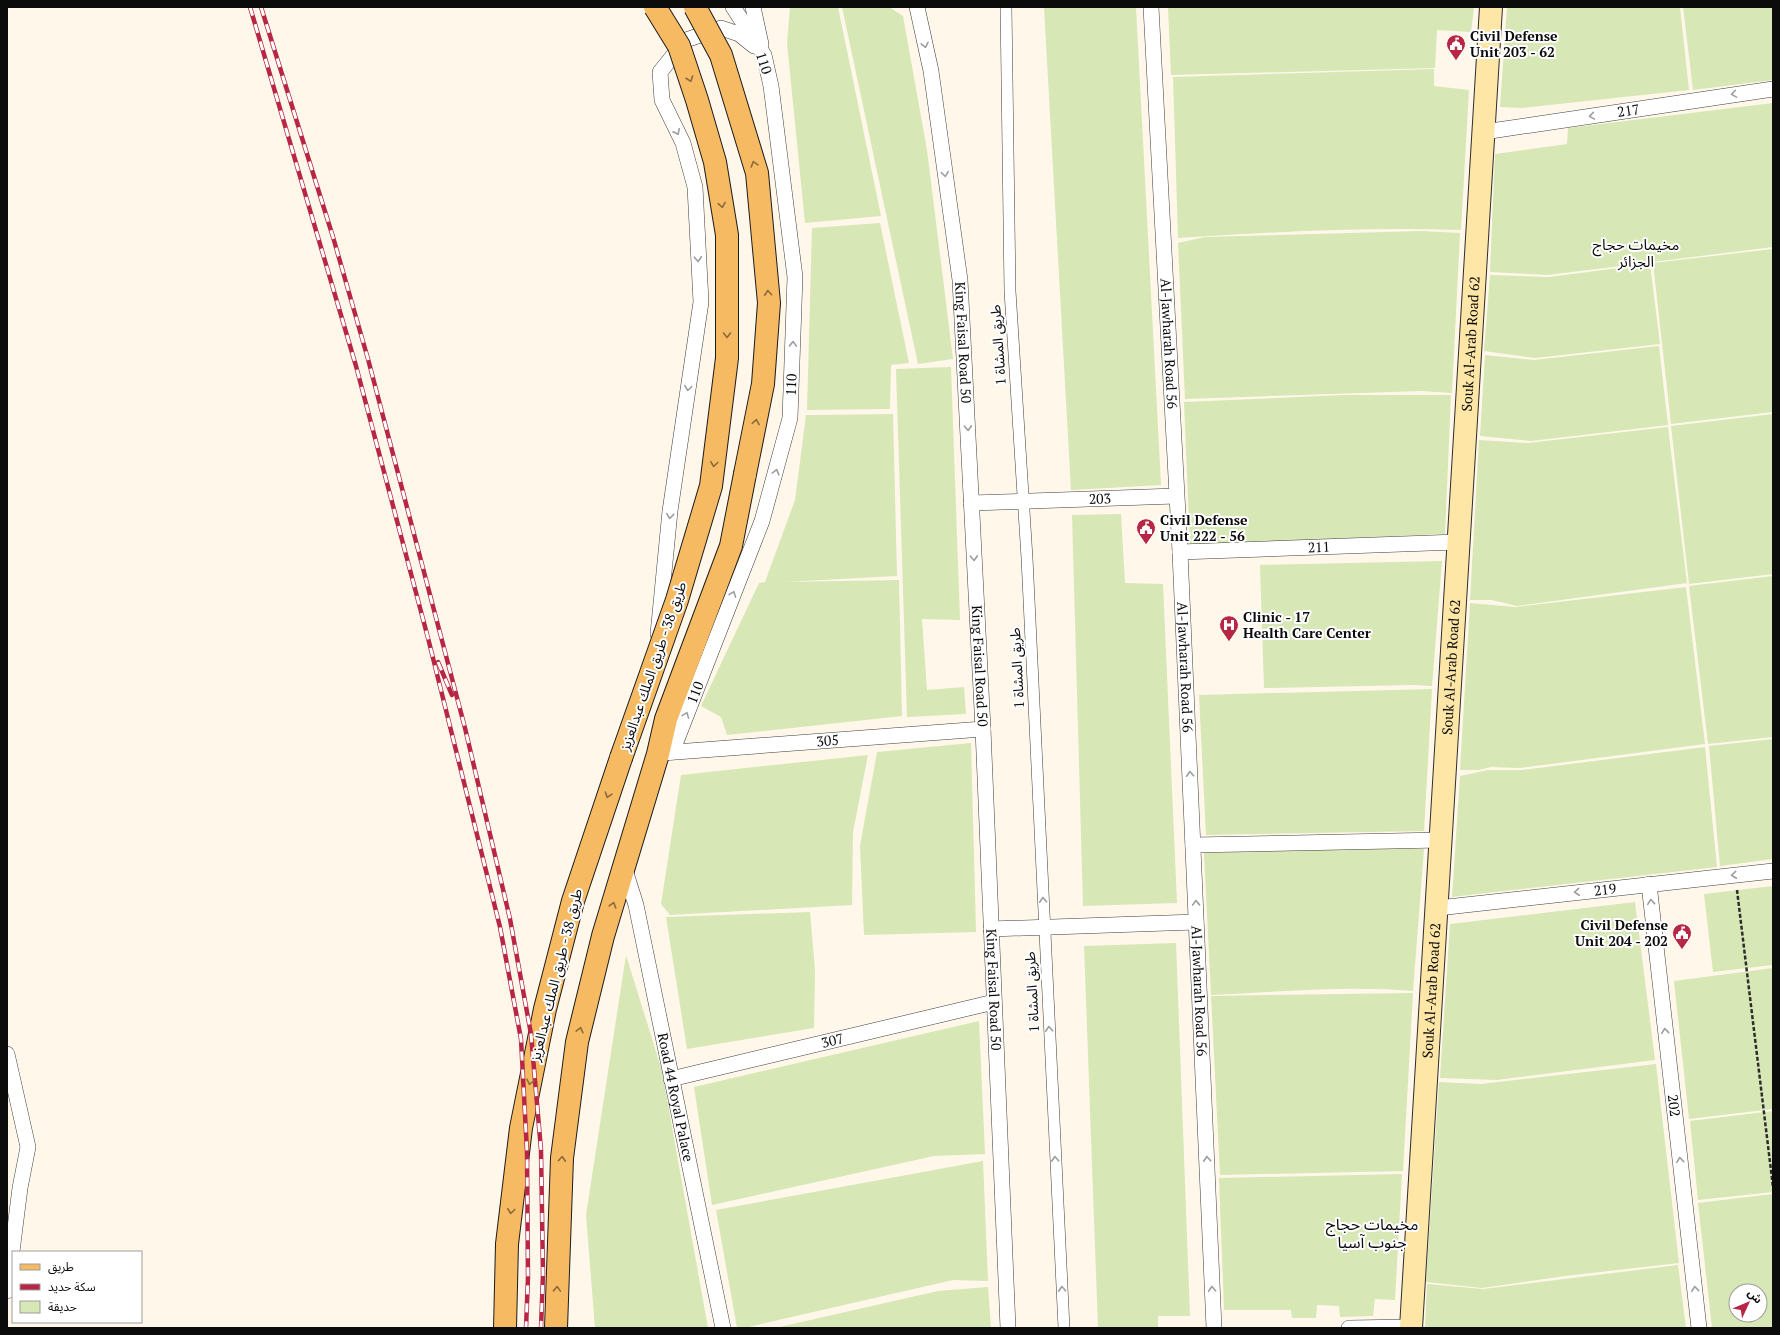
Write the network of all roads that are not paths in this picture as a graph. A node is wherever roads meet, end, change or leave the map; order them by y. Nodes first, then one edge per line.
1 (655, 7) edge
2 (695, 7) edge
3 (733, 7) edge
4 (753, 7) edge
5 (917, 7) edge
6 (1006, 7) edge
7 (1151, 7) edge
8 (1491, 7) edge
9 (764, 55) junction
10 (1773, 89) edge
11 (1484, 132) junction
12 (1176, 496) junction
13 (1023, 501) junction
14 (971, 504) junction
15 (1458, 542) junction
16 (1180, 552) junction
17 (656, 658) junction
18 (982, 729) junction
19 (665, 753) junction
20 (1441, 840) junction
21 (1193, 845) junction
22 (624, 867) junction
23 (1773, 871) edge
24 (1649, 884) junction
25 (1438, 908) junction
26 (1196, 922) junction
27 (1044, 926) junction
28 (991, 929) junction
29 (994, 1002) junction
30 (7, 1054) edge
31 (671, 1079) junction
32 (12, 1251) edge
33 (12, 1251) edge
34 (7, 1291) edge
35 (1411, 1327) edge
36 (506, 1328) edge
37 (556, 1328) edge
38 (723, 1328) edge
39 (1008, 1328) edge
40 (1064, 1328) edge
41 (1214, 1328) edge
42 (1348, 1328) edge
43 (1699, 1328) edge

1 -> 17 main road, طريق 38 - طريق الملك عبدالعزيز, bridge
19 -> 2 main road, bridge
3 - 9 street, 110
4 - 9 street
5 -> 14 street, King Faisal Road 50
6 - 13 street, طريق المشاة 1
7 - 12 street, Al-Jawharah Road 56
8 - 11 main road, Souk Al-Arab Road 62
9 -> 17 street
19 -> 9 street, 110
10 -> 11 street, 217
11 - 15 main road, Souk Al-Arab Road 62
12 - 13 street, 203
12 - 16 street, Al-Jawharah Road 56
13 - 14 street, 203
27 -> 13 street, طريق المشاة 1
14 -> 18 street, King Faisal Road 50
15 - 16 street, 211
15 - 20 main road, Souk Al-Arab Road 62
21 -> 16 street, Al-Jawharah Road 56
17 -> 36 main road, طريق 38 - طريق الملك عبدالعزيز, bridge
18 - 19 street, 305
18 - 28 street, King Faisal Road 50
19 - 22 main road
20 - 21 street
20 - 25 main road, Souk Al-Arab Road 62
26 -> 21 street, Al-Jawharah Road 56
22 - 31 street, Road 44 Royal Palace
37 -> 22 main road
23 -> 24 street, 219
24 -> 25 street, 219
43 -> 24 street, 202
25 - 35 main road, Souk Al-Arab Road 62
26 - 27 street
41 -> 26 street, Al-Jawharah Road 56
27 - 28 street
40 -> 27 street, طريق المشاة 1
28 - 29 street, King Faisal Road 50
29 - 31 street, 307
29 - 39 street, King Faisal Road 50
30 - 32 street
31 - 38 street, Road 44 Royal Palace
33 - 34 street
35 - 42 street

